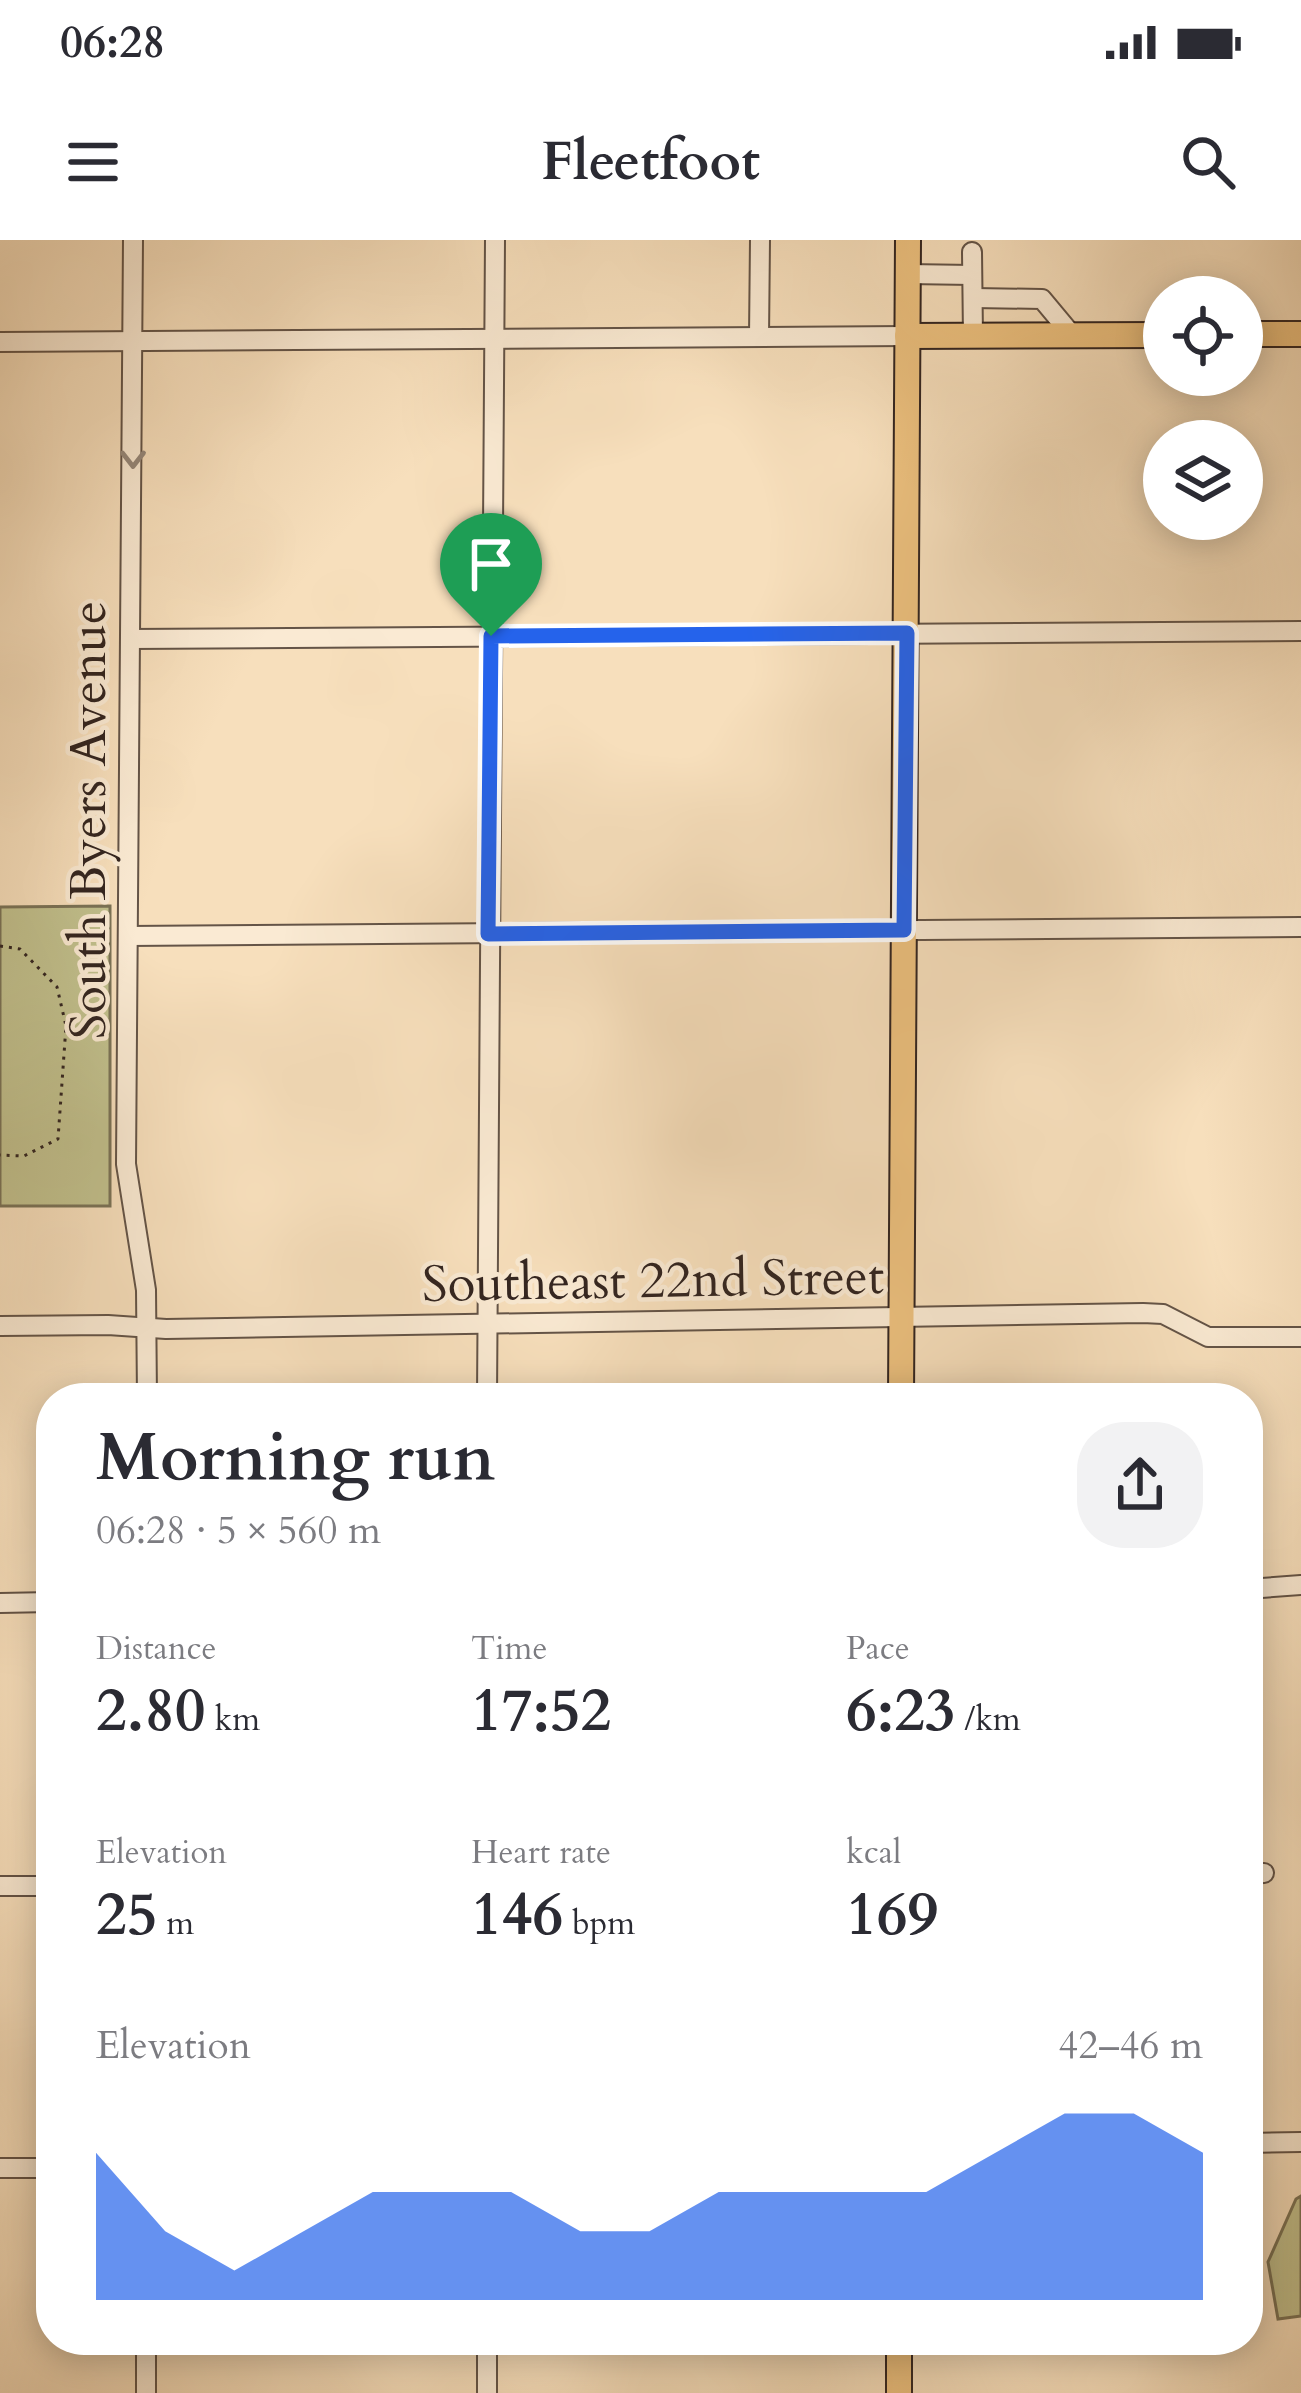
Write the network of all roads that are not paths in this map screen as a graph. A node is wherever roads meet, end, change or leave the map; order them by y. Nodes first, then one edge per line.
1 (133, 240) edge
2 (495, 240) edge
3 (760, 240) edge
4 (908, 240) edge
5 (972, 251) dead end
6 (908, 274) junction
7 (973, 274) junction
8 (974, 298) junction
9 (1263, 334) edge
10 (1301, 334) edge
11 (1072, 335) junction
12 (1143, 335) edge
13 (907, 336) junction
14 (974, 336) junction
15 (760, 337) junction
16 (494, 339) junction
17 (132, 341) junction
18 (0, 342) edge
19 (1301, 631) edge
20 (907, 633) junction
21 (491, 636) junction
22 (130, 639) junction
23 (1301, 927) edge
24 (904, 930) junction
25 (488, 934) junction
26 (128, 936) junction
27 (902, 1317) junction
28 (488, 1324) junction
29 (0, 1326) edge
30 (147, 1328) junction
31 (1301, 1337) edge
32 (147, 1383) edge
33 (487, 1383) edge
34 (901, 1383) edge
35 (1301, 1585) edge
36 (1263, 1588) edge
37 (36, 1602) edge
38 (0, 1603) edge
39 (0, 1886) edge
40 (36, 1886) edge
41 (1301, 2142) edge
42 (1263, 2143) edge
43 (0, 2168) edge
44 (36, 2168) edge
45 (146, 2355) edge
46 (487, 2355) edge
47 (899, 2355) edge
48 (146, 2393) edge
49 (487, 2393) edge
50 (899, 2393) edge

1 - 17 street, South Byers Avenue
2 - 16 street
3 - 15 street
4 - 6 main road
5 - 7 street
6 - 7 street
6 - 13 main road
7 - 8 street
8 - 11 street
8 - 14 street
9 - 10 main road
11 - 12 main road
11 - 14 main road
13 - 14 main road
13 - 15 street
13 - 20 main road
15 - 16 street
16 - 17 street
16 - 21 street
17 - 18 street
17 -> 22 street, South Byers Avenue
19 - 20 street
20 - 21 street
20 - 24 main road
21 - 22 street
21 - 25 street
22 - 26 street, South Byers Avenue
23 - 24 street
24 - 25 street
24 - 27 main road
25 - 26 street
25 - 28 street
26 - 30 street, South Byers Avenue
27 - 28 street, Southeast 22nd Street
27 - 31 street, Southeast 22nd Street
27 - 34 main road
28 - 30 street, Southeast 22nd Street
28 - 33 street
29 - 30 street, Southeast 22nd Street
30 - 32 street, South Byers Avenue
35 - 36 street
37 - 38 street
39 - 40 street
41 - 42 street
43 - 44 street
45 - 48 street
46 - 49 street
47 - 50 main road

